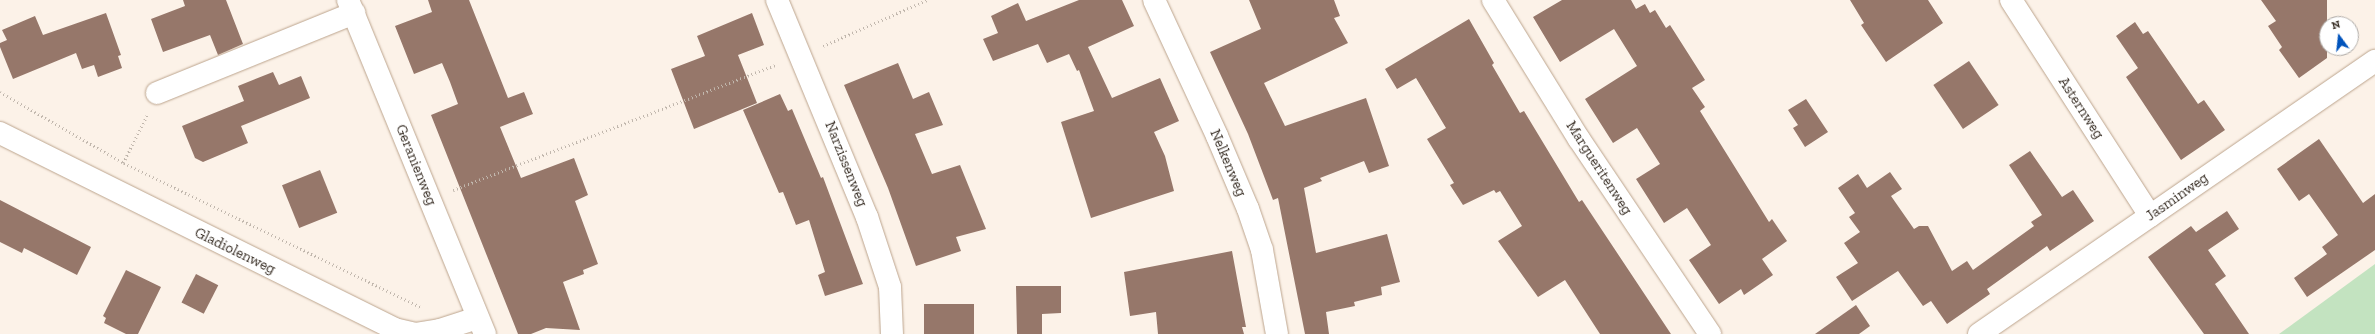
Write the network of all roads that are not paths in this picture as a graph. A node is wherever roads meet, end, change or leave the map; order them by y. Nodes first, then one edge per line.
1 (777, 0) edge
2 (1154, 0) edge
3 (1493, 0) edge
4 (2012, 0) edge
5 (351, 7) edge
6 (2375, 61) edge
7 (157, 93) road end
8 (0, 133) edge
9 (2150, 216) junction
10 (481, 326) edge
11 (892, 334) edge
12 (1277, 334) edge
13 (1710, 334) edge
14 (1979, 334) edge

1 - 11 street, Narzissenweg
2 - 12 street, Nelkenweg
3 - 13 street, Margueritenweg
4 - 9 street, Asternweg
5 - 7 street, Geranienweg
5 - 10 street, Geranienweg
6 - 9 street, Jasminweg
8 - 10 street, Gladiolenweg
9 - 14 street, Jasminweg

